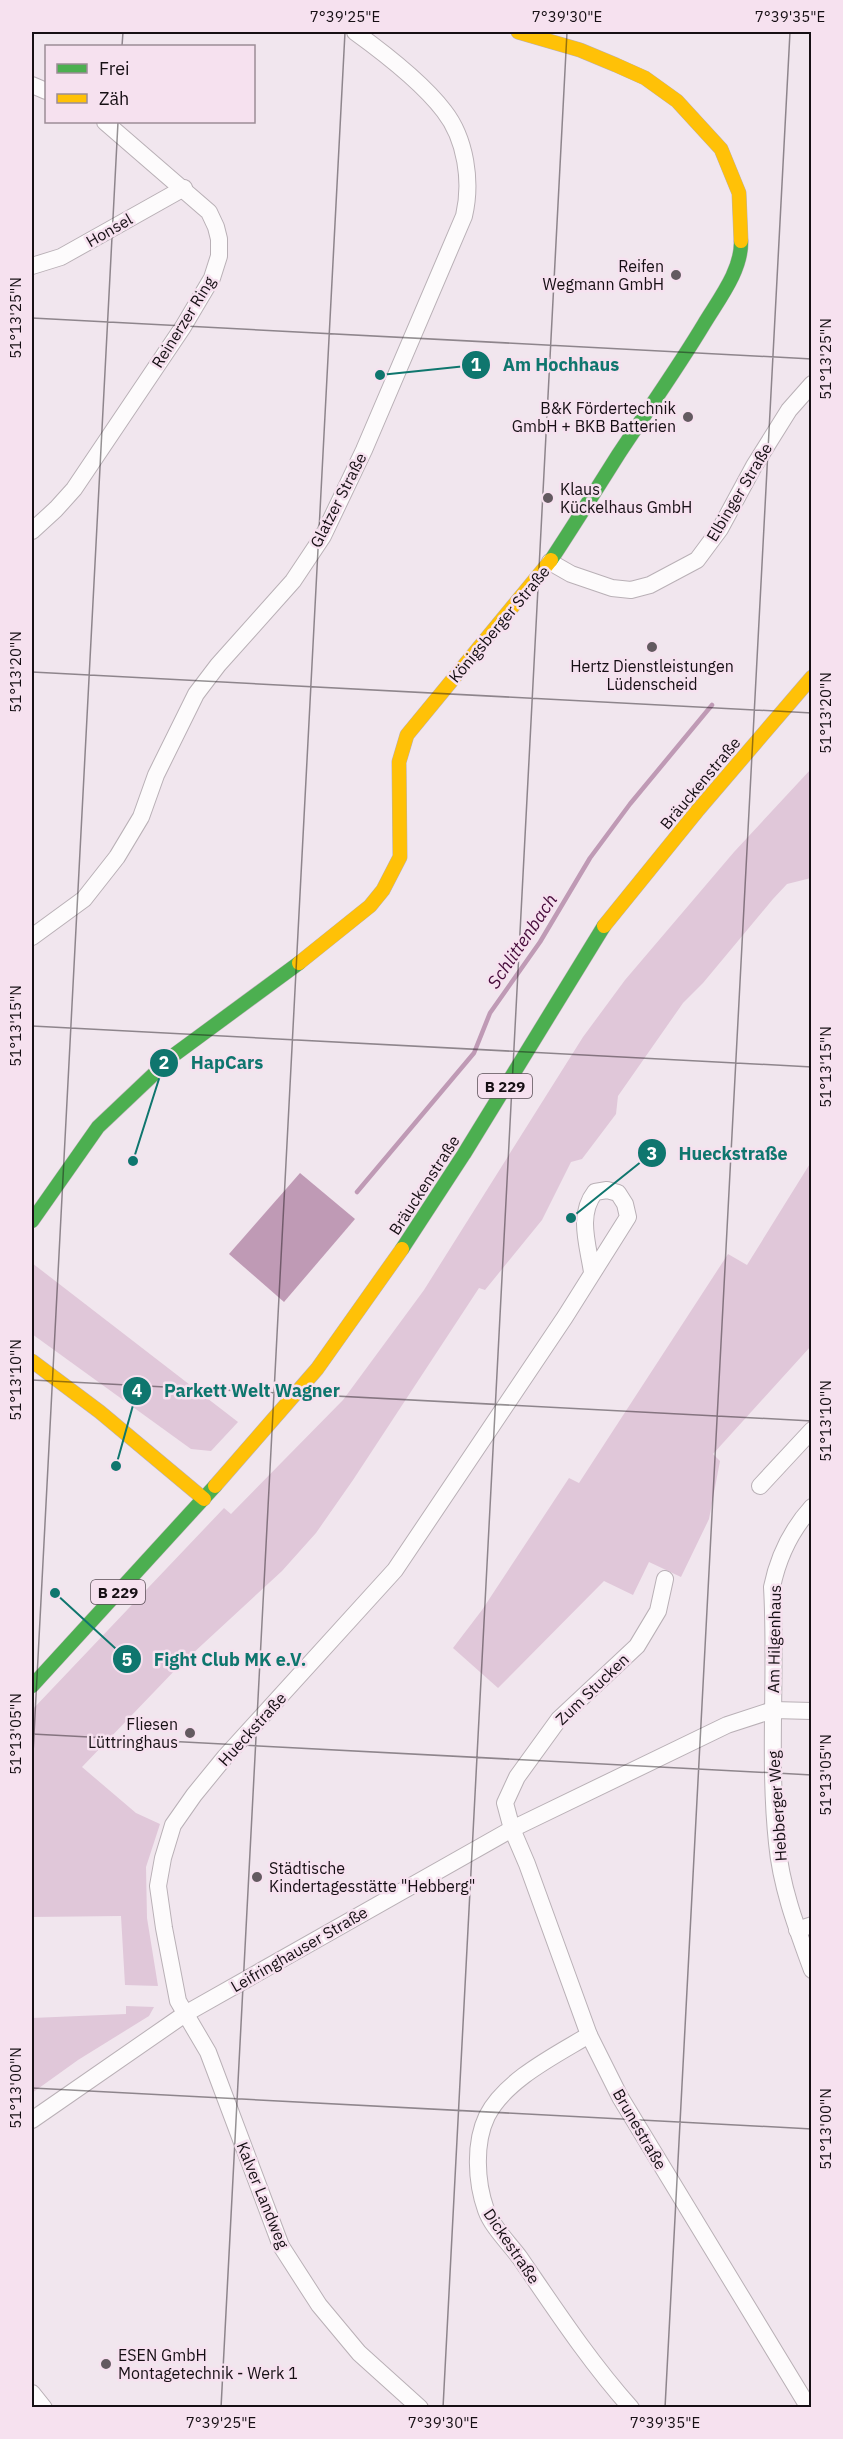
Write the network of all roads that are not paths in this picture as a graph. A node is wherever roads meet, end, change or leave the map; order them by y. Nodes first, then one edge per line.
1 (518, 32) edge
2 (365, 34) edge
3 (106, 123) edge
4 (184, 188) junction
5 (32, 266) edge
6 (812, 384) edge
7 (32, 531) edge
8 (550, 562) junction
9 (812, 677) edge
10 (32, 937) edge
11 (32, 1221) edge
12 (592, 1272) dead end
13 (32, 1360) edge
14 (812, 1430) edge
15 (760, 1486) dead end
16 (204, 1499) junction
17 (812, 1507) edge
18 (666, 1579) dead end
19 (32, 1686) edge
20 (773, 1710) junction
21 (812, 1712) edge
22 (512, 1829) junction
23 (804, 1928) edge
24 (812, 1970) edge
25 (185, 2014) junction
26 (589, 2035) junction
27 (32, 2120) edge
28 (32, 2392) edge
29 (44, 2408) edge
30 (420, 2408) edge
31 (631, 2408) edge
32 (809, 2408) edge

1 - 8 street, Königsberger Straße
2 - 10 street, Glatzer Straße
3 - 4 street, Reinerzer Ring
4 - 5 street, Honsel
4 - 7 street, Reinerzer Ring
6 - 8 street, Elbinger Straße
8 - 11 street, Königsberger Straße
9 - 16 street, Bräuckenstraße / B 229
12 - 25 street, Hueckstraße
13 - 16 street
14 - 15 street
16 - 19 street, Bräuckenstraße / B 229
17 - 20 street, Am Hilgenhaus
18 - 22 street, Zum Stucken
20 - 21 street, Leifringhauser Straße
20 - 22 street, Leifringhauser Straße
20 - 23 street, Hebberger Weg
22 - 25 street, Leifringhauser Straße
22 - 26 street, Brunestraße
23 - 24 street, Hebberger Weg
25 - 27 street, Leifringhauser Straße
25 - 30 street, Kalver Landweg
26 - 31 street, Dickestraße
26 - 32 street, Brunestraße
28 - 29 street

